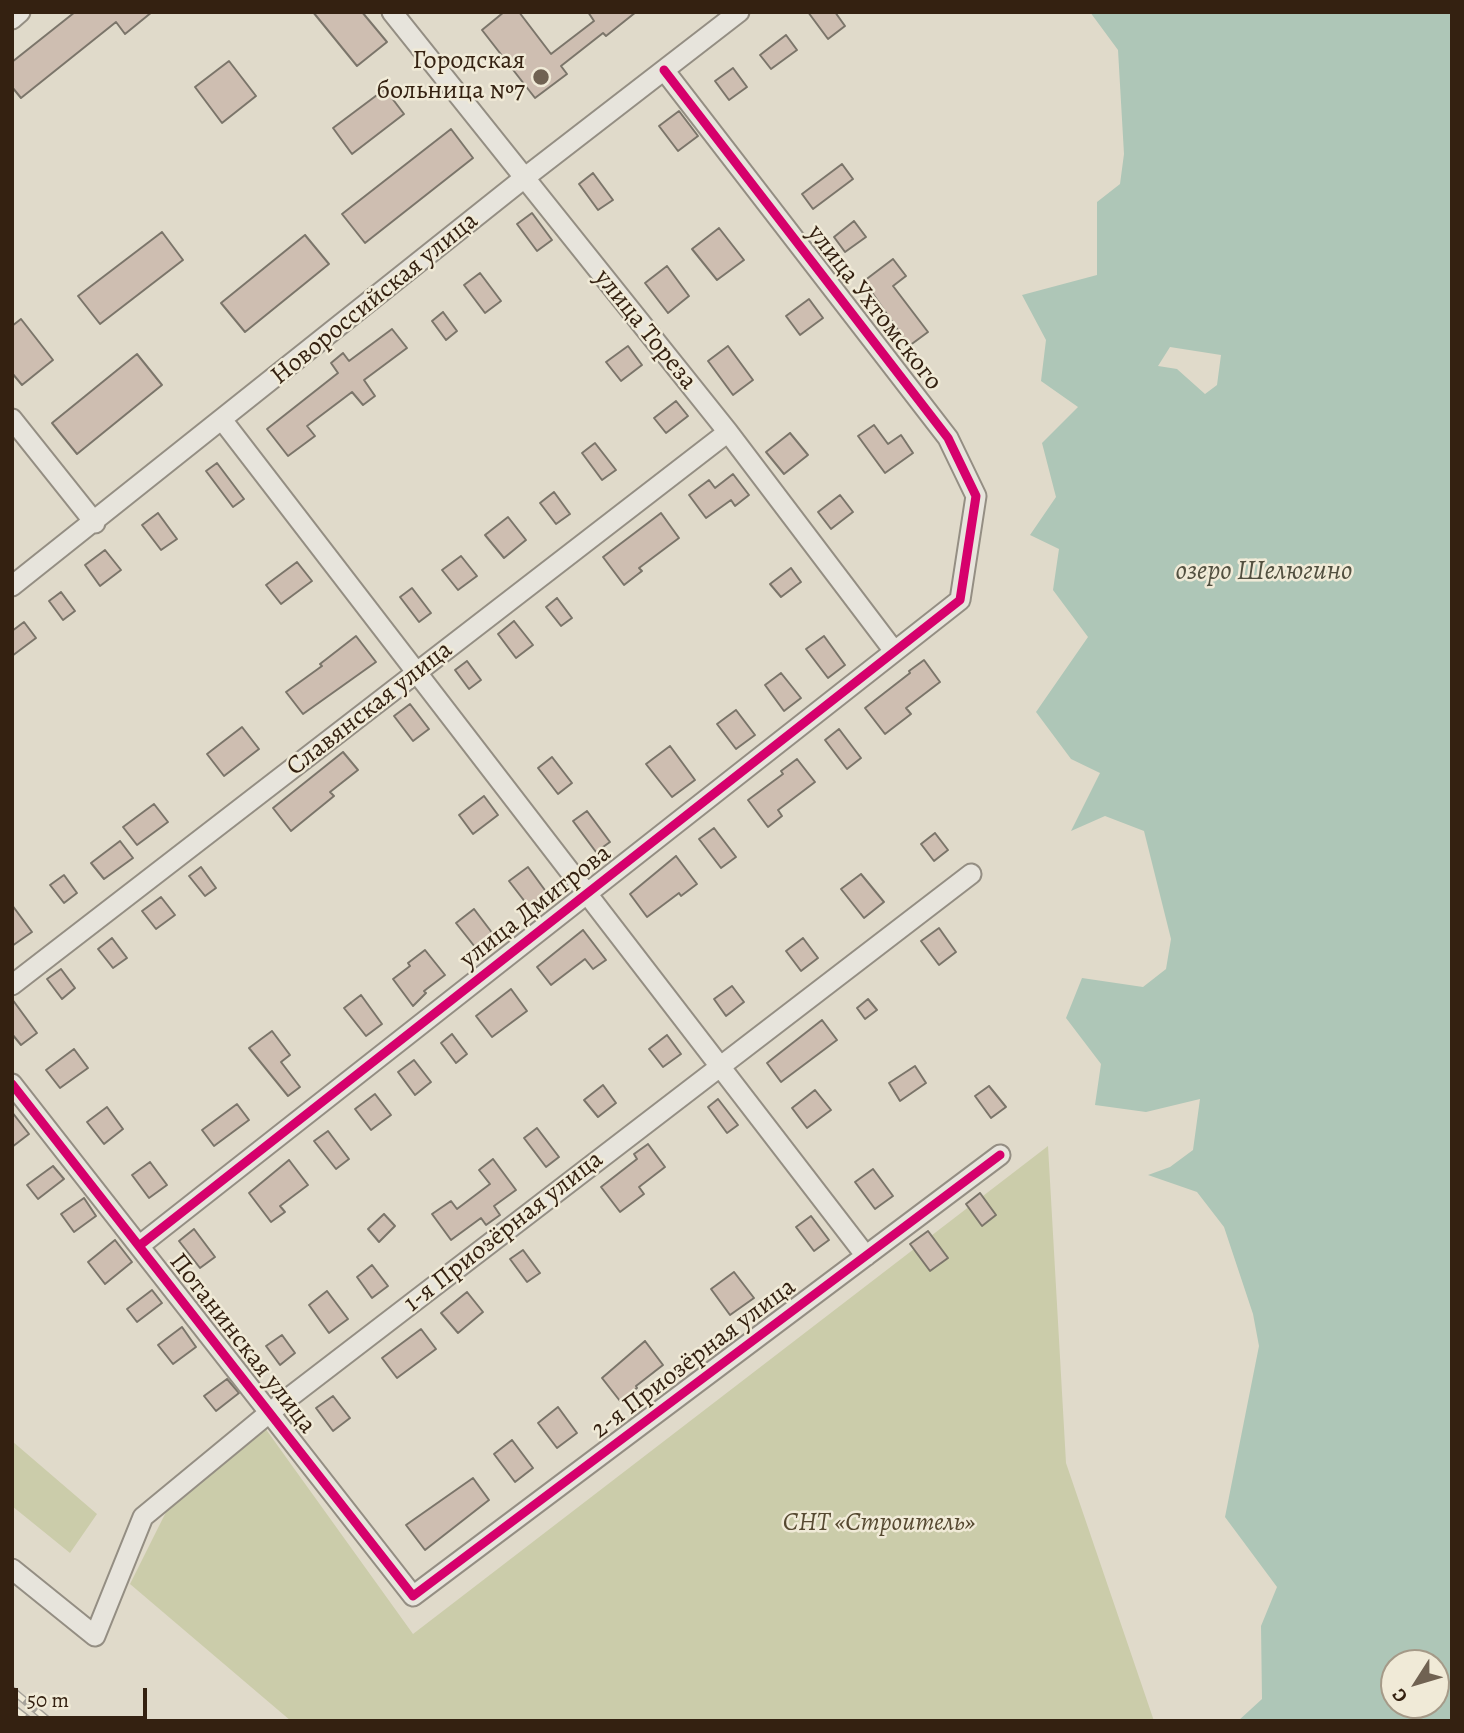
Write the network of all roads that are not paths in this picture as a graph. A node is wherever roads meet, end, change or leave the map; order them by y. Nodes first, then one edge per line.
1 (20, 12) edge
2 (392, 12) edge
3 (739, 12) edge
4 (12, 19) edge
5 (664, 71) junction
6 (523, 179) junction
7 (12, 419) edge
8 (223, 421) junction
9 (728, 432) junction
10 (95, 523) junction
11 (12, 586) edge
12 (960, 600) joint
13 (894, 652) junction
14 (417, 673) junction
15 (971, 874) dead end
16 (587, 893) junction
17 (12, 985) edge
18 (719, 1066) junction
19 (12, 1084) edge
20 (1000, 1155) dead end
21 (139, 1246) junction
22 (866, 1256) junction
23 (269, 1413) junction
24 (12, 1569) edge
25 (413, 1596) joint

1 - 4 street
2 - 6 street, улица Тореза
3 - 5 street, Новороссийская улица
5 - 6 street, Новороссийская улица
5 - 12 street, улица Ухтомского
6 - 8 street, Новороссийская улица
6 - 9 street, улица Тореза
7 - 10 street
8 - 10 street, Новороссийская улица
8 - 14 street
9 - 13 street, улица Тореза
9 - 14 street, Славянская улица
10 - 11 street, Новороссийская улица
12 - 13 street, улица Дмитрова
13 - 16 street, улица Дмитрова
14 - 16 street
14 - 17 street, Славянская улица
15 - 18 street, 1-я Приозёрная улица
16 - 18 street
16 - 21 street, улица Дмитрова
18 - 22 street
18 - 23 street, 1-я Приозёрная улица
19 - 21 street, Потанинская улица
20 - 22 street, 2-я Приозёрная улица
21 - 23 street, Потанинская улица
22 - 25 street, 2-я Приозёрная улица
23 - 24 street, 1-я Приозёрная улица
23 - 25 street, Потанинская улица

